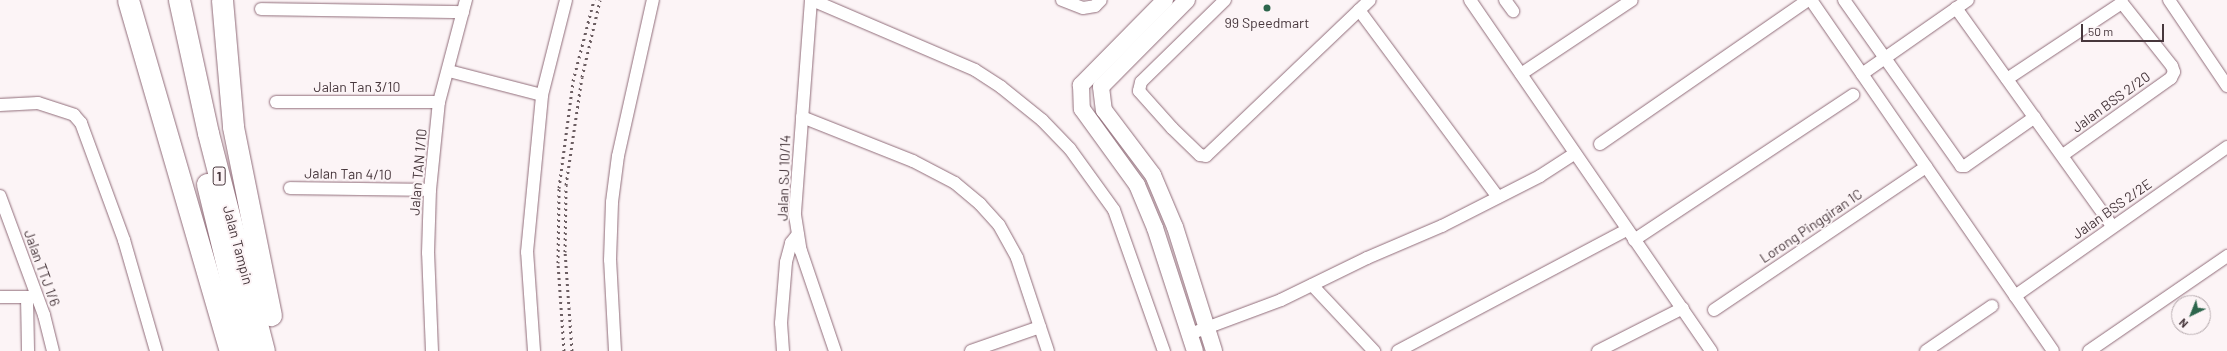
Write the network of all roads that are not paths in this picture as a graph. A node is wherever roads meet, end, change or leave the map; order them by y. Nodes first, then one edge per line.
1 (128, 0) edge
2 (167, 0) edge
3 (179, 0) edge
4 (222, 0) edge
5 (566, 0) edge
6 (653, 0) edge
7 (812, 0) edge
8 (1062, 0) edge
9 (1101, 0) edge
10 (1165, 0) edge
11 (1187, 0) edge
12 (1225, 0) edge
13 (1370, 0) edge
14 (1470, 0) edge
15 (1505, 0) edge
16 (1632, 0) edge
17 (1809, 0) edge
18 (1844, 0) edge
19 (1968, 0) edge
20 (2169, 0) edge
21 (465, 6) edge
22 (1956, 8) junction
23 (261, 9) dead end
24 (1359, 10) junction
25 (1513, 11) dead end
26 (1884, 59) junction
27 (449, 70) junction
28 (1521, 74) junction
29 (1862, 74) junction
30 (2008, 79) junction
31 (2227, 86) edge
32 (542, 95) junction
33 (1853, 95) dead end
34 (276, 102) dead end
35 (439, 102) junction
36 (0, 105) edge
37 (802, 117) junction
38 (2035, 117) junction
39 (1600, 144) dead end
40 (2227, 146) edge
41 (1574, 154) junction
42 (2063, 155) junction
43 (1926, 167) junction
44 (290, 188) dead end
45 (430, 190) junction
46 (1498, 197) junction
47 (1, 200) edge
48 (2113, 227) junction
49 (1627, 230) junction
50 (798, 234) junction
51 (1634, 240) junction
52 (2227, 256) edge
53 (1312, 285) junction
54 (2015, 296) junction
55 (0, 297) edge
56 (32, 297) junction
57 (1992, 306) dead end
58 (1683, 308) junction
59 (1714, 310) dead end
60 (1040, 327) junction
61 (1207, 329) junction
62 (1190, 334) junction
63 (28, 351) edge
64 (53, 351) edge
65 (156, 351) edge
66 (230, 351) edge
67 (245, 351) edge
68 (264, 351) edge
69 (276, 351) edge
70 (432, 351) edge
71 (534, 351) edge
72 (615, 351) edge
73 (783, 351) edge
74 (835, 351) edge
75 (971, 351) edge
76 (1048, 351) edge
77 (1164, 351) edge
78 (1195, 351) edge
79 (1214, 351) edge
80 (1374, 351) edge
81 (1398, 351) edge
82 (1598, 351) edge
83 (1711, 351) edge
84 (1926, 351) edge
85 (2053, 351) edge
86 (2089, 351) edge

1 - 66 highway
2 - 67 highway, Jalan Tampin / 1
3 - 68 highway, Jalan Tampin / 1
4 - 69 highway
5 - 32 street
6 - 72 street
7 - 37 street, Jalan SJ 10/14
7 - 77 street
8 - 9 street
10 - 62 street
11 - 61 street
12 - 24 street
13 - 24 street
14 - 28 street
15 - 25 street
16 - 28 street
17 - 29 street
17 - 39 street
18 - 26 street
19 - 22 street
20 - 31 street
21 - 23 street
21 - 27 street, Jalan TAN 1/10
22 - 26 street
22 - 30 street
24 - 46 street
26 - 29 street
26 - 38 street
27 - 32 street
27 - 35 street, Jalan TAN 1/10
28 - 41 street
29 - 43 street
30 - 38 street
30 - 42 street, Jalan BSS 2/20
32 - 71 street
33 - 51 street
34 - 35 street, Jalan Tan 3/10
35 - 45 street, Jalan TAN 1/10
36 - 65 street
37 - 50 street, Jalan SJ 10/14
37 - 60 street
38 - 42 street
40 - 48 street, Jalan BSS 2/2E
41 - 46 street
41 - 49 street
42 - 48 street
43 - 54 street
43 - 59 street, Lorong Pinggiran 1C
44 - 45 street, Jalan Tan 4/10
45 - 70 street, Jalan TAN 1/10
46 - 53 street
47 - 56 street, Jalan TTJ 1/6
48 - 54 street, Jalan BSS 2/2E
49 - 51 street
49 - 81 street
50 - 73 street
50 - 74 street, Jalan SJ 10/14
51 - 58 street
52 - 86 street
53 - 61 street
53 - 80 street
54 - 85 street
55 - 56 street
56 - 63 street
56 - 64 street, Jalan TTJ 1/6
57 - 84 street
58 - 82 street
58 - 83 street
60 - 75 street
60 - 76 street
61 - 62 street
61 - 79 street
62 - 78 street

